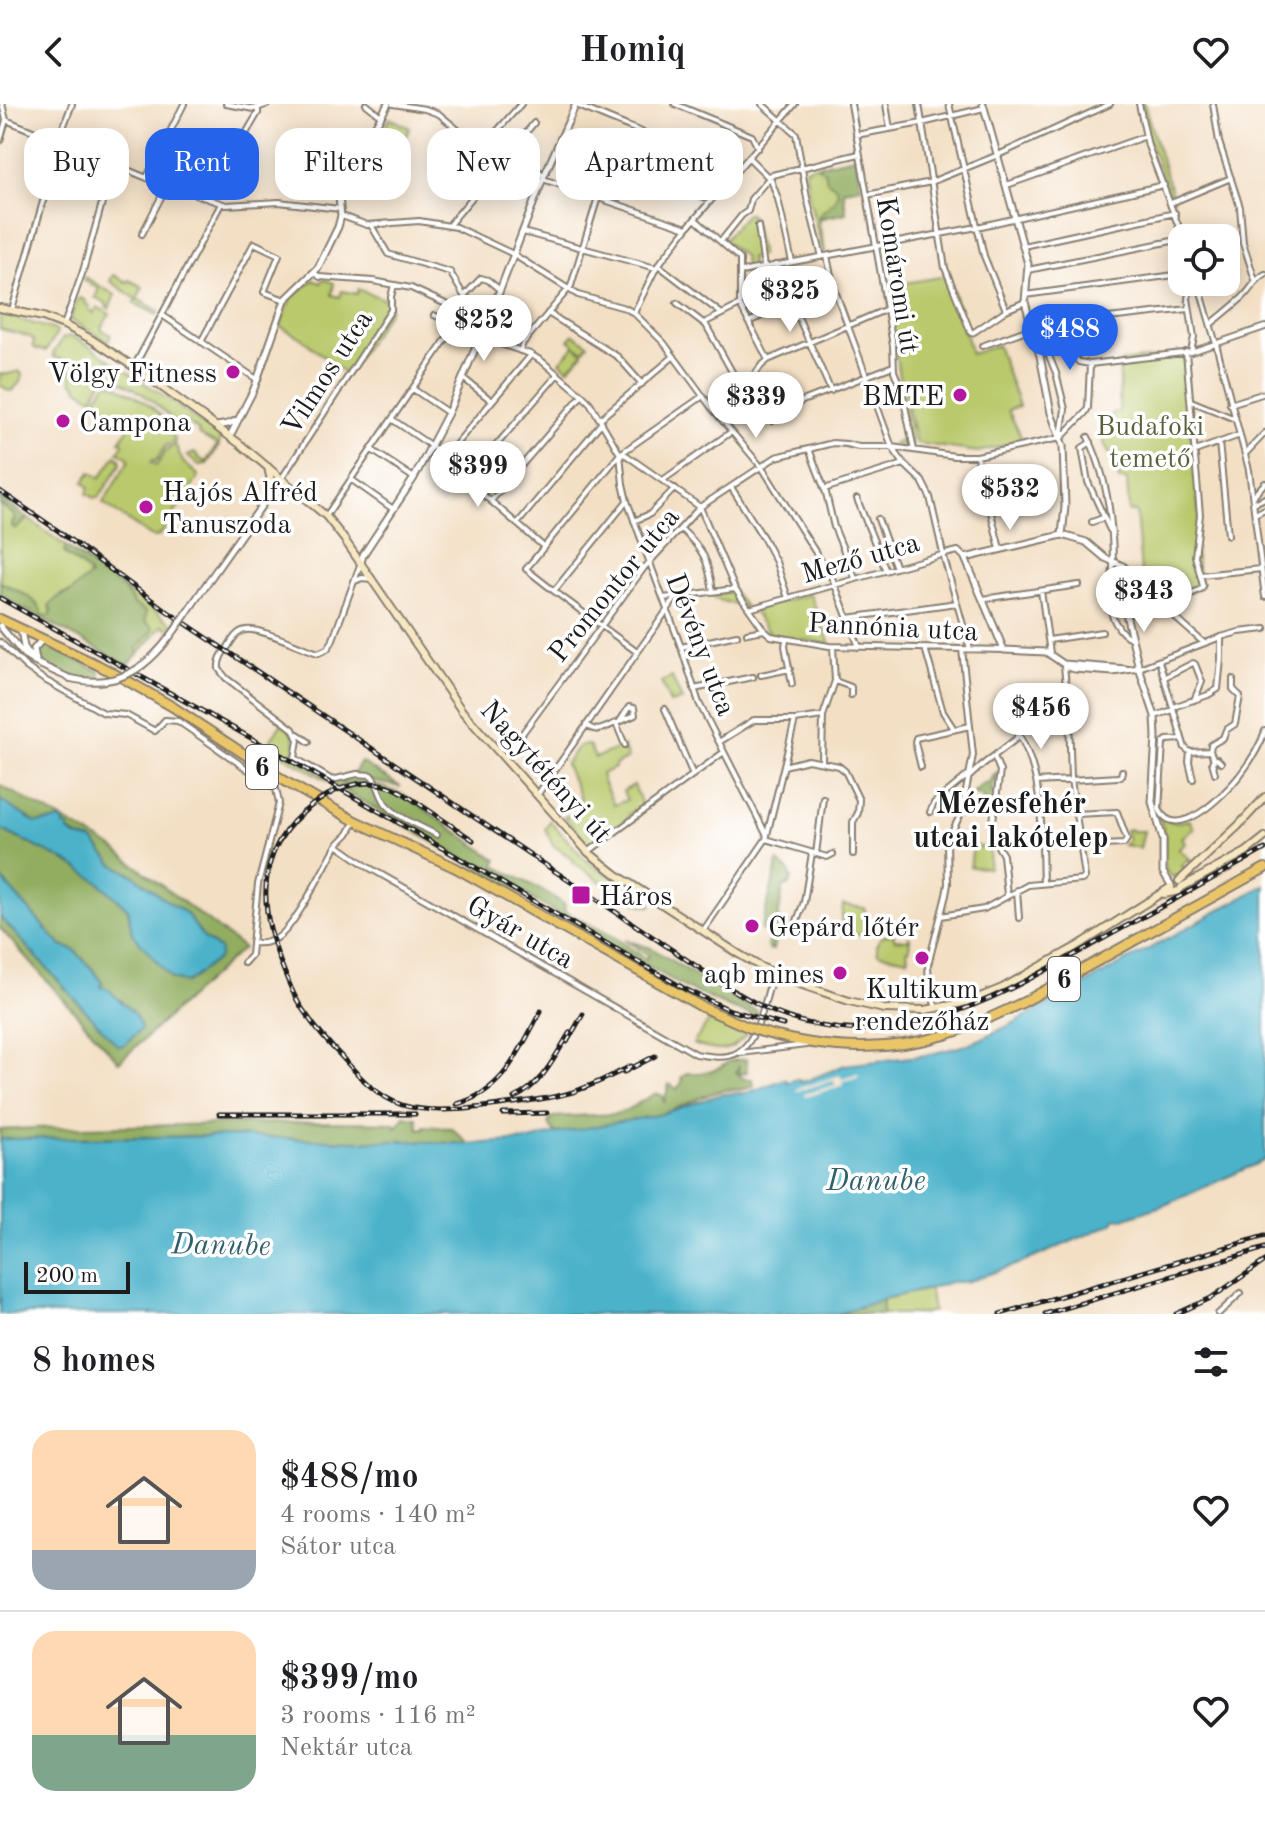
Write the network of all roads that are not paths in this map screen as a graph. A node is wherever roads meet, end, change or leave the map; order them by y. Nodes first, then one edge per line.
1 (2, 104) edge
2 (72, 104) edge
3 (184, 104) edge
4 (226, 104) edge
5 (268, 104) edge
6 (366, 104) edge
7 (391, 104) edge
8 (520, 104) edge
9 (675, 104) edge
10 (762, 104) edge
11 (795, 104) edge
12 (851, 104) edge
13 (886, 104) edge
14 (919, 104) edge
15 (949, 104) edge
16 (1110, 104) edge
17 (1139, 104) edge
18 (1213, 104) edge
19 (576, 105) edge
20 (983, 106) edge
21 (258, 109) junction
22 (381, 116) junction
23 (952, 116) junction
24 (6, 120) junction
25 (782, 120) junction
26 (534, 123) dead end
27 (922, 123) junction
28 (26, 128) edge
29 (64, 128) edge
30 (172, 128) edge
31 (249, 128) edge
32 (457, 128) edge
33 (499, 128) edge
34 (530, 128) edge
35 (566, 128) edge
36 (632, 128) edge
37 (890, 129) junction
38 (856, 135) junction
39 (1146, 136) junction
40 (0, 141) edge
41 (758, 148) junction
42 (556, 149) edge
43 (860, 154) junction
44 (998, 155) junction
45 (749, 158) junction
46 (743, 164) edge
47 (803, 167) junction
48 (964, 168) junction
49 (540, 173) edge
50 (544, 177) junction
51 (769, 177) junction
52 (1231, 178) junction
53 (556, 181) edge
54 (931, 182) junction
55 (1007, 185) junction
56 (1164, 185) junction
57 (867, 195) junction
58 (43, 200) edge
59 (103, 200) edge
60 (160, 200) edge
61 (213, 200) edge
62 (470, 200) edge
63 (597, 200) edge
64 (607, 200) edge
65 (711, 201) edge
66 (221, 203) junction
67 (1171, 203) junction
68 (340, 213) junction
69 (1175, 213) junction
70 (1016, 218) junction
71 (695, 219) junction
72 (384, 223) junction
73 (1179, 224) edge
74 (371, 225) junction
75 (449, 225) junction
76 (758, 226) dead end
77 (977, 227) junction
78 (687, 228) junction
79 (523, 232) junction
80 (142, 234) dead end
81 (940, 235) junction
82 (380, 241) junction
83 (721, 241) junction
84 (1168, 241) edge
85 (876, 246) junction
86 (1023, 246) junction
87 (582, 248) junction
88 (514, 255) junction
89 (824, 256) junction
90 (792, 262) junction
91 (775, 265) junction
92 (657, 266) junction
93 (764, 267) junction
94 (1028, 270) junction
95 (741, 272) junction
96 (314, 273) junction
97 (1265, 274) edge
98 (1168, 276) edge
99 (1255, 280) junction
100 (394, 285) junction
101 (833, 285) junction
102 (569, 289) junction
103 (500, 290) junction
104 (1025, 295) junction
105 (464, 296) junction
106 (1189, 296) edge
107 (1200, 296) edge
108 (285, 300) junction
109 (1025, 302) junction
110 (677, 303) dead end
111 (792, 303) junction
112 (740, 305) junction
113 (0, 308) edge
114 (887, 309) junction
115 (1189, 309) junction
116 (12, 310) junction
117 (1006, 310) junction
118 (548, 313) junction
119 (634, 313) junction
120 (722, 314) junction
121 (162, 315) junction
122 (434, 315) dead end
123 (490, 315) junction
124 (748, 322) junction
125 (704, 323) junction
126 (1211, 324) junction
127 (64, 325) junction
128 (848, 325) junction
129 (456, 326) junction
130 (1265, 327) edge
131 (1032, 328) junction
132 (466, 331) junction
133 (480, 337) junction
134 (201, 342) junction
135 (809, 342) junction
136 (1216, 344) junction
137 (982, 346) dead end
138 (1045, 346) dead end
139 (520, 351) junction
140 (1188, 352) junction
141 (531, 355) junction
142 (674, 356) junction
143 (768, 360) junction
144 (1090, 364) junction
145 (893, 366) junction
146 (134, 367) junction
147 (558, 374) junction
148 (461, 377) junction
149 (867, 377) junction
150 (258, 380) junction
151 (752, 380) junction
152 (642, 384) junction
153 (741, 388) junction
154 (413, 389) junction
155 (831, 391) junction
156 (1265, 393) edge
157 (582, 395) junction
158 (703, 396) junction
159 (492, 401) junction
160 (1191, 401) junction
161 (1230, 404) junction
162 (711, 407) junction
163 (448, 413) junction
164 (239, 419) junction
165 (1235, 419) junction
166 (393, 420) junction
167 (601, 421) junction
168 (217, 426) junction
169 (731, 432) junction
170 (1265, 433) edge
171 (1240, 435) junction
172 (230, 436) junction
173 (1060, 438) junction
174 (1219, 442) junction
175 (431, 446) junction
176 (892, 447) junction
177 (809, 449) junction
178 (372, 450) junction
179 (914, 450) junction
180 (1195, 451) junction
181 (620, 454) junction
182 (1245, 454) junction
183 (446, 456) junction
184 (977, 456) junction
185 (904, 464) junction
186 (268, 467) junction
187 (760, 467) junction
188 (281, 478) junction
189 (414, 478) junction
190 (351, 480) junction
191 (466, 480) junction
192 (663, 480) junction
193 (1265, 483) edge
194 (731, 487) junction
195 (675, 488) junction
196 (824, 489) junction
197 (1051, 491) dead end
198 (298, 492) junction
199 (271, 493) junction
200 (1253, 496) junction
201 (1265, 498) edge
202 (857, 499) dead end
203 (491, 501) junction
204 (627, 501) junction
205 (1254, 503) junction
206 (989, 505) junction
207 (700, 507) junction
208 (393, 509) junction
209 (1265, 509) edge
210 (1255, 514) junction
211 (326, 516) junction
212 (1103, 518) junction
213 (878, 519) dead end
214 (634, 521) junction
215 (1092, 522) dead end
216 (517, 524) junction
217 (681, 529) junction
218 (1112, 532) junction
219 (1062, 535) junction
220 (1228, 535) dead end
221 (1262, 546) edge
222 (544, 547) junction
223 (1000, 549) junction
224 (945, 554) junction
225 (965, 558) junction
226 (1263, 558) edge
227 (1113, 561) junction
228 (361, 562) junction
229 (650, 562) junction
230 (896, 568) junction
231 (1261, 569) junction
232 (886, 571) junction
233 (1129, 571) junction
234 (1200, 575) junction
235 (856, 579) junction
236 (373, 580) junction
237 (355, 581) junction
238 (1147, 583) junction
239 (1135, 584) junction
240 (835, 585) junction
241 (1079, 585) dead end
242 (735, 589) junction
243 (553, 590) junction
244 (713, 591) junction
245 (1041, 591) junction
246 (677, 596) junction
247 (1265, 597) edge
248 (663, 598) junction
249 (788, 598) junction
250 (982, 599) junction
251 (957, 603) junction
252 (1165, 607) junction
253 (749, 609) junction
254 (667, 610) junction
255 (847, 618) junction
256 (0, 619) edge
257 (0, 626) edge
258 (602, 626) junction
259 (21, 629) junction
260 (1265, 629) edge
261 (764, 630) junction
262 (1102, 632) dead end
263 (747, 633) dead end
264 (737, 635) dead end
265 (1221, 637) junction
266 (1131, 638) junction
267 (46, 640) junction
268 (786, 640) junction
269 (1048, 640) junction
270 (0, 642) edge
271 (14, 643) junction
272 (1204, 643) junction
273 (681, 647) junction
274 (833, 647) junction
275 (859, 647) junction
276 (925, 648) junction
277 (962, 649) junction
278 (970, 649) junction
279 (1004, 650) junction
280 (637, 652) junction
281 (1050, 653) junction
282 (36, 661) junction
283 (1159, 661) junction
284 (1063, 664) junction
285 (45, 667) junction
286 (1139, 668) junction
287 (790, 669) junction
288 (761, 675) dead end
289 (753, 677) dead end
290 (1164, 677) junction
291 (1233, 679) dead end
292 (835, 681) junction
293 (792, 684) dead end
294 (694, 689) junction
295 (851, 695) dead end
296 (1194, 700) junction
297 (1068, 701) junction
298 (665, 709) dead end
299 (1173, 709) junction
300 (823, 716) junction
301 (1155, 716) junction
302 (795, 720) junction
303 (586, 725) junction
304 (971, 726) junction
305 (954, 729) junction
306 (1265, 731) edge
307 (296, 733) junction
308 (1018, 733) junction
309 (1182, 739) junction
310 (309, 742) dead end
311 (719, 742) junction
312 (625, 745) dead end
313 (1210, 751) junction
314 (724, 752) junction
315 (1190, 752) junction
316 (994, 756) junction
317 (504, 759) junction
318 (1214, 760) junction
319 (822, 761) junction
320 (1158, 761) junction
321 (1221, 763) dead end
322 (784, 766) junction
323 (921, 767) dead end
324 (1122, 771) dead end
325 (1215, 773) dead end
326 (693, 775) junction
327 (968, 776) junction
328 (1071, 779) junction
329 (1193, 779) dead end
330 (1037, 782) junction
331 (537, 796) junction
332 (1265, 797) edge
333 (823, 798) dead end
334 (930, 812) dead end
335 (1075, 814) junction
336 (355, 821) junction
337 (437, 835) dead end
338 (1265, 837) edge
339 (767, 838) junction
340 (337, 845) junction
341 (1080, 846) junction
342 (588, 852) junction
343 (814, 853) junction
344 (833, 854) dead end
345 (853, 854) dead end
346 (1265, 868) edge
347 (1043, 883) junction
348 (1176, 885) junction
349 (1017, 890) junction
350 (1007, 895) junction
351 (941, 916) junction
352 (1019, 918) dead end
353 (703, 931) junction
354 (814, 932) dead end
355 (252, 943) junction
356 (244, 963) dead end
357 (773, 973) junction
358 (936, 1008) junction
359 (813, 1045) junction
360 (737, 1053) junction
361 (1241, 1293) dead end
362 (1218, 1314) edge

1 - 24 street
2 - 29 street
3 - 30 street
4 - 21 street
5 - 21 street
6 - 22 street
7 - 22 street
7 - 32 street
8 - 33 street
9 - 41 street
10 - 25 street
11 - 25 street
12 - 38 street, Komáromi út
13 - 37 street
14 - 27 street
15 - 23 street
16 - 44 street
17 - 39 street
18 - 52 street
19 - 35 street
19 - 36 street
20 - 23 street
20 - 44 street
21 - 31 street
22 - 68 street
23 - 27 street
23 - 48 street
24 - 28 street
24 - 40 street
25 - 41 street
25 - 47 street
26 - 34 street
27 - 37 street
27 - 54 street
37 - 38 street
38 - 43 street, Komáromi út
39 - 55 street
39 - 56 street
41 - 45 street
42 - 50 street
43 - 47 street
43 - 57 street, Komáromi út
44 - 48 street
44 - 55 street
45 - 46 street
45 - 51 street
47 - 51 street
47 - 89 street
48 - 54 street
48 - 77 street
49 - 50 street
50 - 53 street
50 - 79 street
51 - 83 street
51 - 90 street
52 - 67 street
52 - 99 street
54 - 57 street
54 - 81 street
55 - 70 street
56 - 67 street
56 - 70 street
57 - 85 street, Komáromi út
58 - 116 street
59 - 127 street
60 - 80 street
61 - 66 street
62 - 75 street
63 - 87 street
64 - 78 street
65 - 71 street
66 - 68 street
66 - 121 street
67 - 69 street
68 - 74 street
68 - 96 street
69 - 73 street
69 - 86 street
70 - 77 street
70 - 86 street
71 - 78 street
71 - 83 street
72 - 74 street
72 - 75 street
72 - 82 street
74 - 82 street
75 - 88 street
76 - 93 street
77 - 81 street
77 - 117 street
78 - 92 street
79 - 87 street
79 - 88 street
81 - 85 street
81 - 117 street
82 - 105 street
83 - 95 street
84 - 94 street
85 - 89 street
85 - 114 street, Komáromi út
86 - 94 street
87 - 92 street
87 - 102 street
88 - 102 street
88 - 103 street
89 - 90 street
89 - 101 street
90 - 91 street
91 - 93 street
91 - 111 street
92 - 119 street
92 - 120 street
93 - 95 street
94 - 104 street
95 - 112 street
96 - 100 street
96 - 108 street
97 - 99 street
98 - 104 street
99 - 126 street
100 - 132 street
100 - 188 street, Vilmos utca
101 - 111 street
101 - 128 street
102 - 118 street
102 - 119 street
103 - 105 street
103 - 123 street
104 - 109 street
105 - 123 street
106 - 115 street
107 - 126 street
108 - 134 street
108 - 150 street
109 - 117 street
109 - 131 street
110 - 125 street
111 - 124 street
111 - 135 street
112 - 120 street
112 - 124 street
113 - 116 main road, Nagytétényi út
114 - 128 street
114 - 145 street, Komáromi út
115 - 140 street
115 - 144 street
116 - 127 main road, Nagytétényi út
118 - 139 street
118 - 152 street
119 - 142 street
120 - 125 street
121 - 134 street
121 - 146 street
122 - 129 street, Dévény utca
123 - 133 street
124 - 143 street
125 - 153 street
126 - 136 street
127 - 146 main road, Nagytétényi út
128 - 135 street
128 - 149 street
129 - 132 street, Dévény utca
129 - 154 street
130 - 136 street
131 - 137 street
131 - 173 street
132 - 133 street, Dévény utca
133 - 139 street, Dévény utca
133 - 148 street
134 - 150 street
135 - 143 street
135 - 155 street
136 - 140 street
136 - 161 street
138 - 173 street
139 - 141 street, Dévény utca
140 - 144 street
140 - 160 street
141 - 147 street, Dévény utca
141 - 159 street
142 - 152 street
142 - 158 street
143 - 151 street
144 - 173 street
145 - 149 street
145 - 179 street, Komáromi út
146 - 168 main road, Nagytétényi út
147 - 157 street, Dévény utca
147 - 191 street
148 - 159 street
148 - 163 street
149 - 155 street
149 - 176 street
150 - 164 street
151 - 153 street
151 - 155 street
152 - 167 street
153 - 162 street
154 - 163 street
154 - 166 street
156 - 161 street
157 - 167 street, Dévény utca
157 - 203 street
158 - 162 street
158 - 181 street
159 - 183 street
160 - 165 street
160 - 180 street
161 - 165 street
162 - 169 street
163 - 175 street
164 - 168 street
164 - 172 street
165 - 171 street
166 - 175 street
166 - 178 street
167 - 181 street, Dévény utca
167 - 216 street
168 - 172 main road, Nagytétényi út
169 - 187 street
169 - 192 street
170 - 182 street
171 - 174 street
171 - 182 street
172 - 186 main road, Nagytétényi út
173 - 184 street, Promontor utca
173 - 219 street
174 - 180 street
174 - 220 street
175 - 183 street
175 - 189 street
176 - 177 street, Promontor utca
176 - 179 street, Promontor utca
176 - 185 street
177 - 187 street, Promontor utca
177 - 196 street
178 - 189 street
178 - 190 street
179 - 184 street, Promontor utca
180 - 234 street
181 - 192 street
181 - 204 street, Dévény utca
181 - 222 street
182 - 200 street
183 - 191 street
184 - 206 street
185 - 196 street
185 - 224 street
186 - 188 main road, Nagytétényi út
186 - 199 main road
187 - 194 street, Promontor utca
187 - 240 street
188 - 198 main road, Nagytétényi út
188 - 199 street
189 - 208 street
190 - 208 street
190 - 211 street
191 - 203 street
192 - 195 street
193 - 200 street
194 - 207 street, Promontor utca
194 - 249 street
195 - 207 street
195 - 214 street
196 - 235 street
197 - 206 street
198 - 199 main road
198 - 211 main road, Nagytétényi út
199 - 285 street, bridge
200 - 205 street
201 - 205 street
202 - 232 street
203 - 216 street
204 - 214 street, Dévény utca
204 - 243 street
205 - 210 street
206 - 223 street
207 - 217 street, Promontor utca
207 - 242 street
208 - 228 street
209 - 210 street
210 - 221 street
211 - 228 main road, Nagytétényi út
212 - 215 street
212 - 218 street
212 - 218 street
213 - 230 street
214 - 229 street, Dévény utca
216 - 222 street
217 - 229 street, Promontor utca
217 - 244 street
218 - 227 street
219 - 223 street, Mező utca
219 - 227 street
221 - 226 street
222 - 243 street
223 - 225 street, Mező utca
224 - 225 street, Mező utca
224 - 230 street, Mező utca
224 - 251 street
225 - 250 street
226 - 231 street
227 - 233 street
227 - 266 street
228 - 236 main road, Nagytétényi út
228 - 237 street
229 - 248 street, Dévény utca
229 - 258 street, Promontor utca
230 - 232 street, Mező utca
231 - 234 street
231 - 247 street
232 - 235 street, Mező utca
233 - 238 street
233 - 239 street
234 - 252 street
235 - 240 street, Mező utca
236 - 237 street
236 - 317 main road, Nagytétényi út
237 - 307 street
238 - 239 street
238 - 252 street
239 - 266 street
240 - 249 street, Mező utca
240 - 255 street
241 - 245 street
242 - 244 street
242 - 253 street
243 - 258 street
244 - 246 street
245 - 250 street
245 - 269 street
246 - 248 street
246 - 254 street
248 - 254 street, Dévény utca
249 - 253 street, Mező utca
250 - 279 street
251 - 255 street
251 - 278 street
252 - 272 street
253 - 261 street
254 - 273 street, Dévény utca
254 - 280 street
255 - 275 street
256 - 259 main road, 6
257 - 271 street
258 - 280 street
258 - 317 street, Promontor utca
259 - 267 main road, 6
259 - 271 street
259 - 282 street
260 - 265 street
261 - 263 street
261 - 268 street, Pannónia utca
262 - 269 street
264 - 273 street
265 - 272 street
265 - 296 street
266 - 286 street
267 - 282 street
267 - 336 main road, 6
268 - 274 street, Pannónia utca
268 - 287 street
269 - 281 street
270 - 355 street
271 - 285 street
272 - 283 street
273 - 294 street, Dévény utca
274 - 275 street, Pannónia utca
274 - 292 street
275 - 276 street, Pannónia utca
276 - 277 street, Pannónia utca
276 - 305 street
277 - 278 street, Pannónia utca
277 - 304 street
278 - 279 street, Pannónia utca
279 - 281 street, Pannónia utca
280 - 303 street
281 - 284 street
282 - 285 street
283 - 286 street
283 - 290 street
284 - 286 street
284 - 297 street
286 - 301 street
287 - 288 street
287 - 293 street
289 - 294 street
290 - 296 street
290 - 299 street
291 - 313 street
292 - 295 street
292 - 300 street
294 - 311 street, Dévény utca
296 - 299 street
297 - 308 street
297 - 328 street
298 - 326 street
299 - 301 street
299 - 309 street
300 - 302 street
300 - 319 street
301 - 320 street
302 - 311 street
302 - 322 street
303 - 312 street
303 - 331 street
304 - 305 street
304 - 327 street
305 - 323 street
306 - 320 street
307 - 310 street
307 - 337 street
308 - 316 street
308 - 330 street
309 - 315 street
309 - 320 street
311 - 314 street, Dévény utca
313 - 315 street
313 - 318 street
314 - 326 street
314 - 339 street, Dévény utca
315 - 329 street
316 - 327 street
316 - 350 street
317 - 331 main road, Nagytétényi út
318 - 321 street
318 - 325 street
319 - 322 street
319 - 345 street
320 - 348 street
322 - 339 street
324 - 328 street
326 - 342 street
327 - 334 street
327 - 351 street
328 - 330 street
328 - 335 street
330 - 347 street
331 - 342 main road, Nagytétényi út
332 - 348 main road
333 - 343 street
335 - 341 street
335 - 341 street
336 - 340 street
336 - 359 main road, 6, bridge
338 - 348 main road
339 - 343 street
339 - 353 street
340 - 355 street
340 - 360 street, Gyár utca
341 - 347 street
342 - 353 main road, Nagytétényi út
343 - 344 street
343 - 354 street
346 - 359 main road, 6
347 - 349 street
348 - 358 main road, Nagytétényi út
349 - 350 street
349 - 352 street
350 - 351 street
351 - 358 street
353 - 357 main road, Nagytétényi út
355 - 356 street
357 - 358 main road, Nagytétényi út
357 - 360 street
359 - 360 street
361 - 362 street

